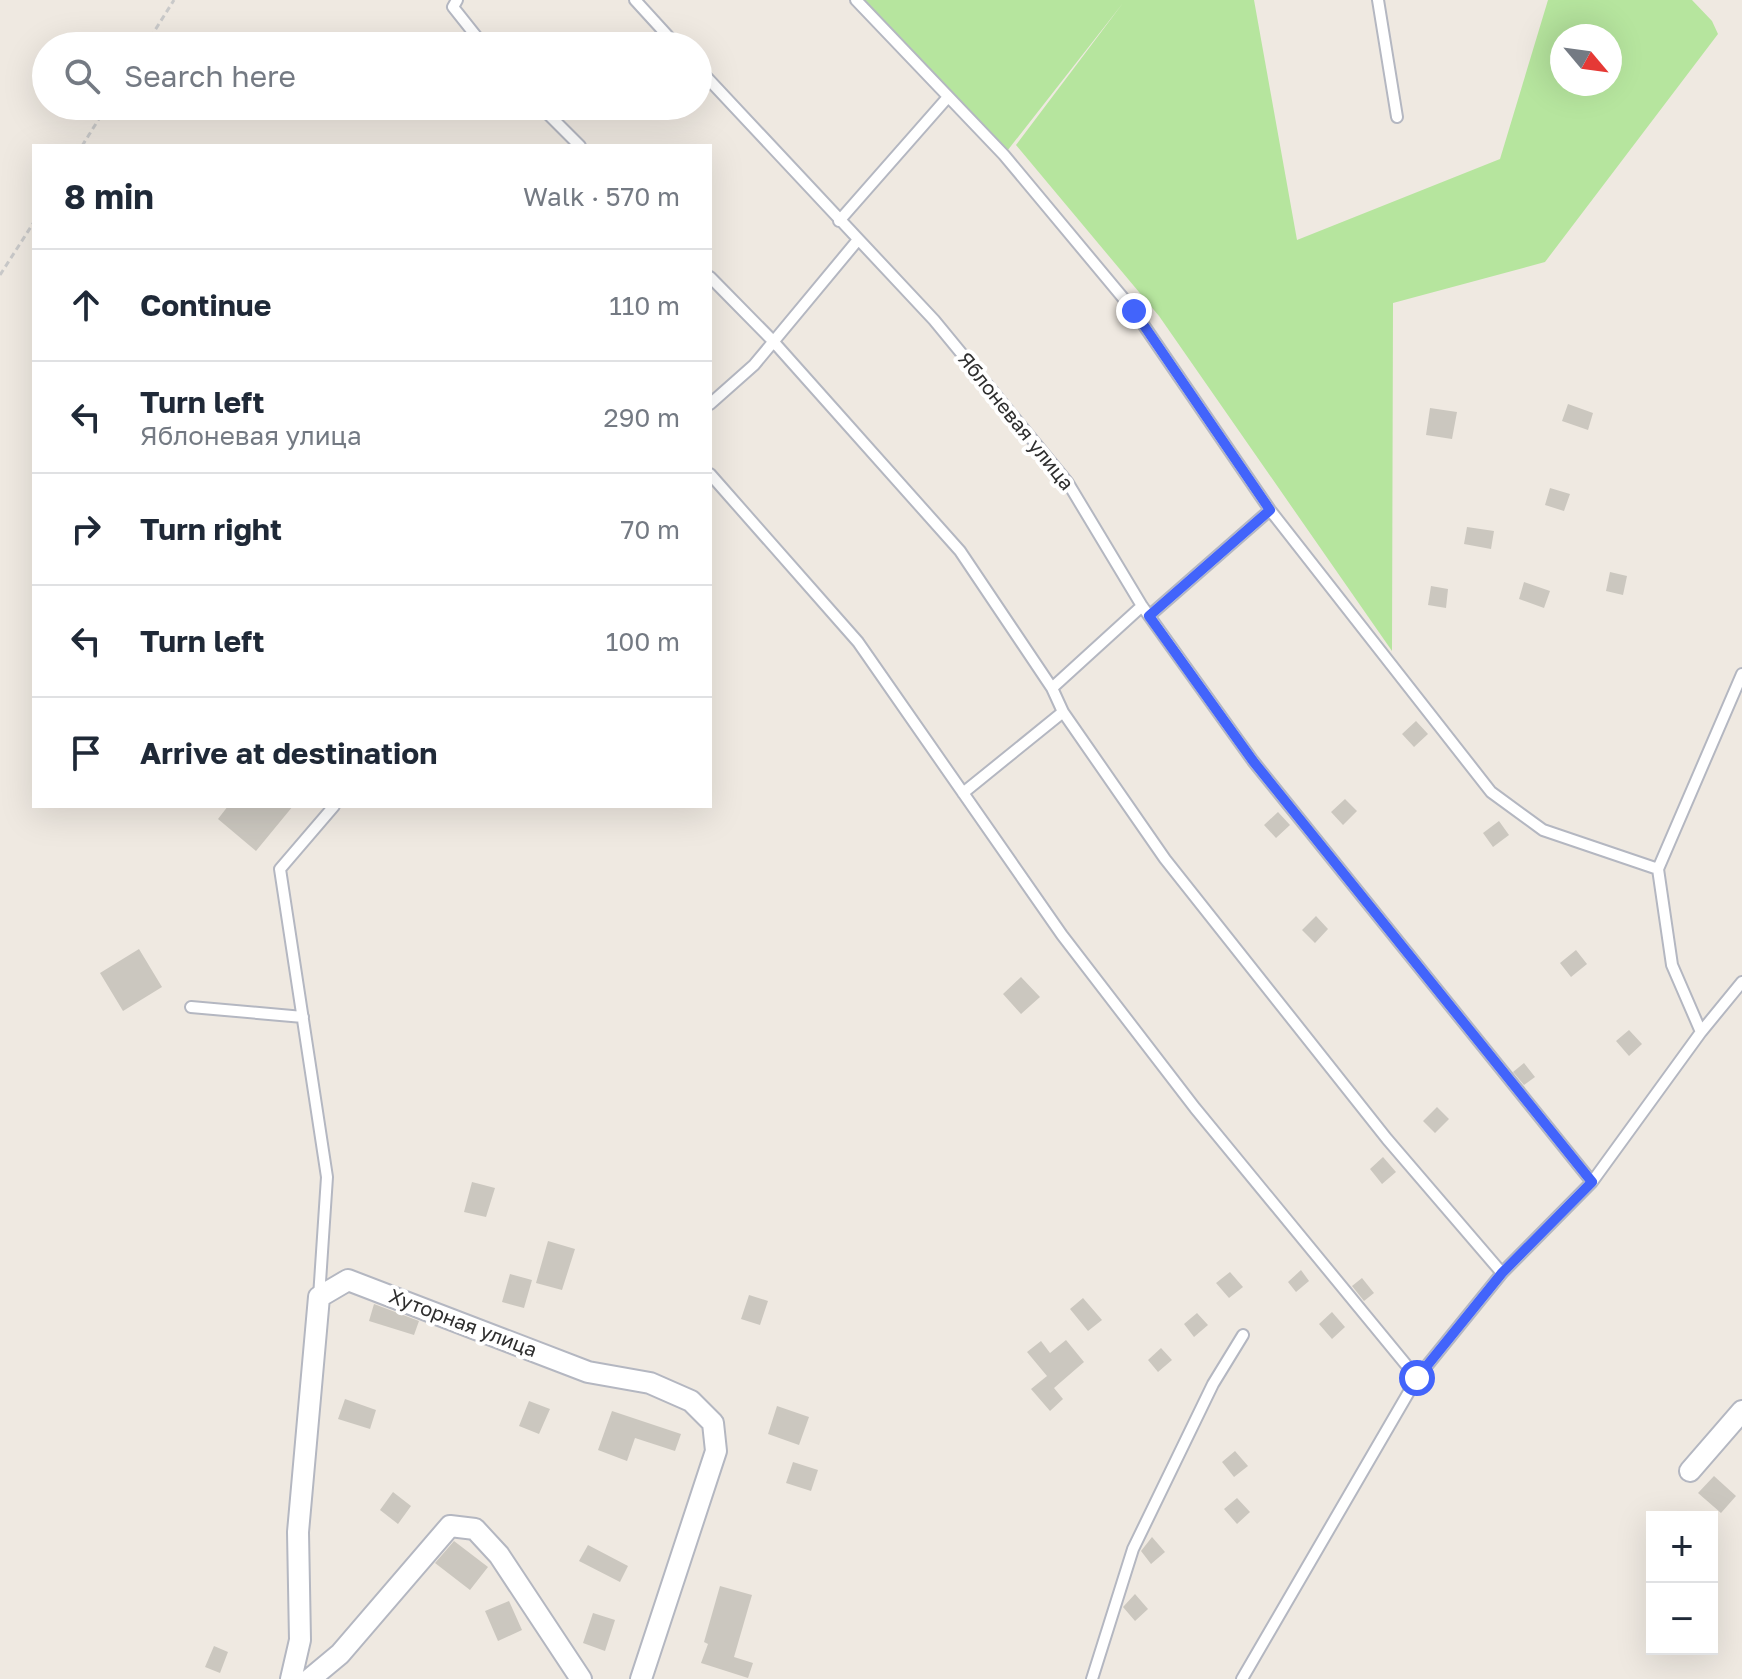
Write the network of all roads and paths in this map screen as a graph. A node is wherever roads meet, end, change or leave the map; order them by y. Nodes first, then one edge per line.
1 (174, 0) edge
2 (457, 0) edge
3 (635, 0) edge
4 (856, 0) edge
5 (1378, 0) edge
6 (154, 32) edge
7 (473, 32) edge
8 (664, 32) edge
9 (712, 83) edge
10 (948, 97) junction
11 (1397, 117) dead end
12 (98, 120) edge
13 (554, 120) edge
14 (83, 144) edge
15 (578, 144) edge
16 (839, 221) junction
17 (32, 225) edge
18 (857, 241) junction
19 (0, 275) edge
20 (712, 279) edge
21 (772, 340) junction
22 (712, 402) edge
23 (712, 476) edge
24 (1270, 510) junction
25 (1142, 606) junction
26 (1149, 616) junction
27 (1742, 674) edge
28 (1052, 688) junction
29 (1063, 712) junction
30 (963, 793) junction
31 (332, 808) edge
32 (1658, 869) junction
33 (1742, 982) edge
34 (191, 1007) dead end
35 (303, 1017) junction
36 (1701, 1032) junction
37 (1592, 1182) junction
38 (1502, 1273) junction
39 (319, 1297) junction
40 (1243, 1335) dead end
41 (1417, 1378) junction
42 (1742, 1411) edge
43 (1690, 1471) dead end
44 (291, 1679) edge
45 (310, 1679) edge
46 (581, 1679) edge
47 (641, 1679) edge
48 (1092, 1679) edge
49 (1242, 1679) edge

1 - 6 path
2 - 7 lane
3 - 8 lane
4 - 10 lane
5 - 11 lane
9 - 16 lane, Яблоневая улица
10 - 16 lane
10 - 24 lane
12 - 14 path
13 - 15 lane
16 - 18 lane, Яблоневая улица
17 - 19 path
18 - 21 lane
18 - 25 lane, Яблоневая улица
20 - 21 lane
21 - 22 lane
21 - 28 lane
23 - 30 lane
24 - 26 lane
24 - 32 lane
25 - 26 lane, Яблоневая улица
25 - 28 lane
26 - 37 lane, Яблоневая улица
27 - 32 lane
28 - 29 lane
29 - 30 lane
29 - 38 lane
30 - 41 lane
31 - 35 lane
32 - 36 lane
33 - 36 lane
34 - 35 lane
35 - 39 lane
36 - 37 lane
37 - 38 lane
38 - 41 lane
39 - 44 street
39 - 47 street, Хуторная улица
40 - 48 lane
41 - 49 lane
42 - 43 street
45 - 46 street

